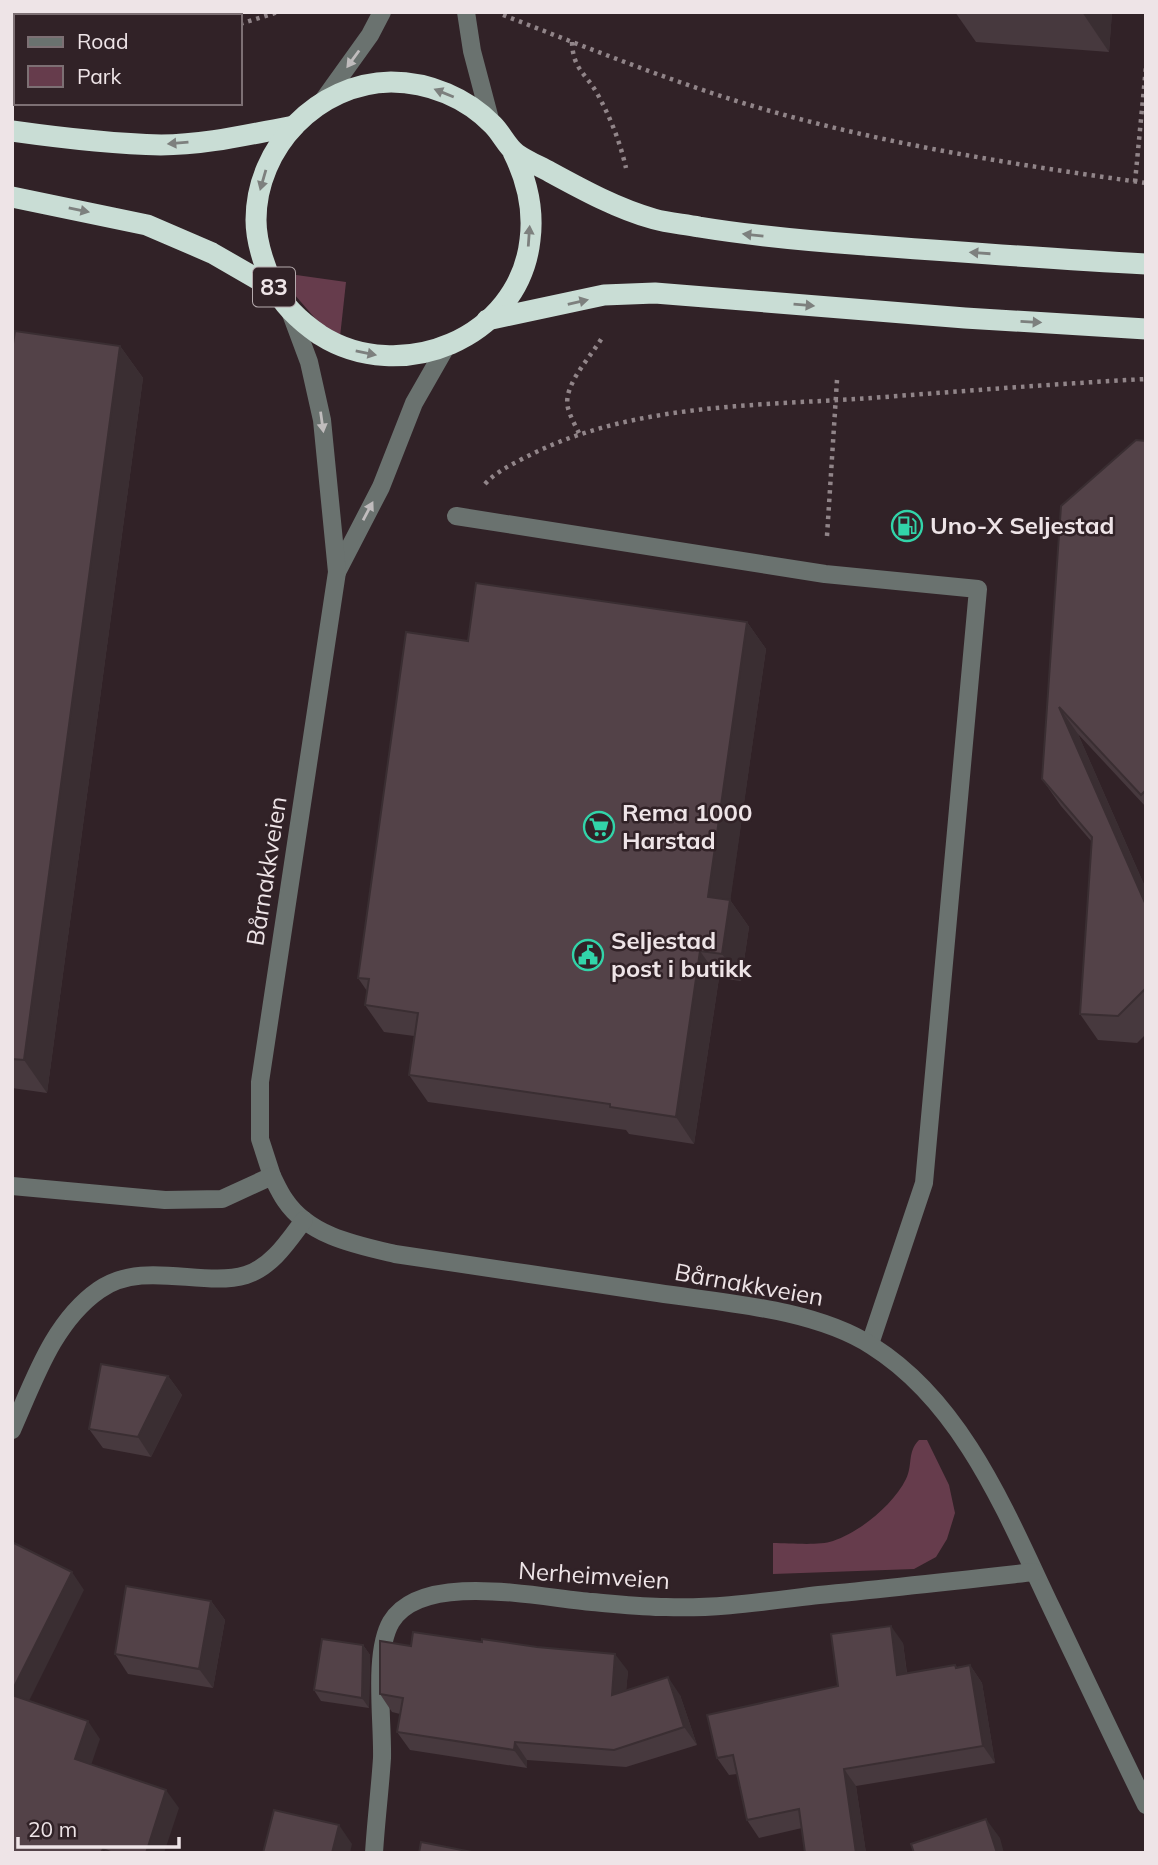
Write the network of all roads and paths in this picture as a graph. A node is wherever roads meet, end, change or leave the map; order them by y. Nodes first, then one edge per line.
1 (129, 12) edge
2 (163, 12) edge
3 (278, 12) edge
4 (382, 12) edge
5 (466, 12) edge
6 (496, 12) edge
7 (242, 23) edge
8 (1146, 67) edge
9 (321, 103) junction
10 (491, 123) junction
11 (294, 126) junction
12 (12, 131) edge
13 (513, 152) junction
14 (1135, 182) junction
15 (1146, 183) edge
16 (12, 197) edge
17 (1146, 264) edge
18 (276, 290) junction
19 (290, 310) junction
20 (487, 320) junction
21 (1146, 329) edge
22 (446, 347) junction
23 (1146, 379) edge
24 (837, 380) dead end
25 (456, 516) joint
26 (337, 572) junction
27 (825, 574) junction
28 (272, 1176) junction
29 (12, 1186) edge
30 (304, 1220) junction
31 (870, 1344) junction
32 (12, 1430) edge
33 (1034, 1572) junction
34 (1146, 1805) edge
35 (374, 1853) edge

1 - 2 path
3 - 7 path
4 -> 9 street
5 - 10 street
6 - 14 path
8 - 14 path
10 -> 9 highway, 83
9 - 11 highway, 83
10 - 13 highway, 83
11 -> 12 highway
11 -> 18 highway, 83
17 -> 13 highway, 83
20 -> 13 highway, 83
14 - 15 path
16 -> 18 highway, 83
18 - 19 highway, 83
19 -> 22 highway, 83
19 -> 26 street, Bårnakkveien
20 -> 21 highway, 83
20 - 22 highway, 83
26 -> 22 street, Bårnakkveien
23 - 25 path
24 - 27 path
25 - 27 street
26 - 28 street, Bårnakkveien
27 - 31 street
28 - 29 street
28 - 30 street, Bårnakkveien
30 - 31 street, Bårnakkveien
30 - 32 street
31 - 33 street, Bårnakkveien
33 - 34 street, Bårnakkveien
33 - 35 street, Nerheimveien

